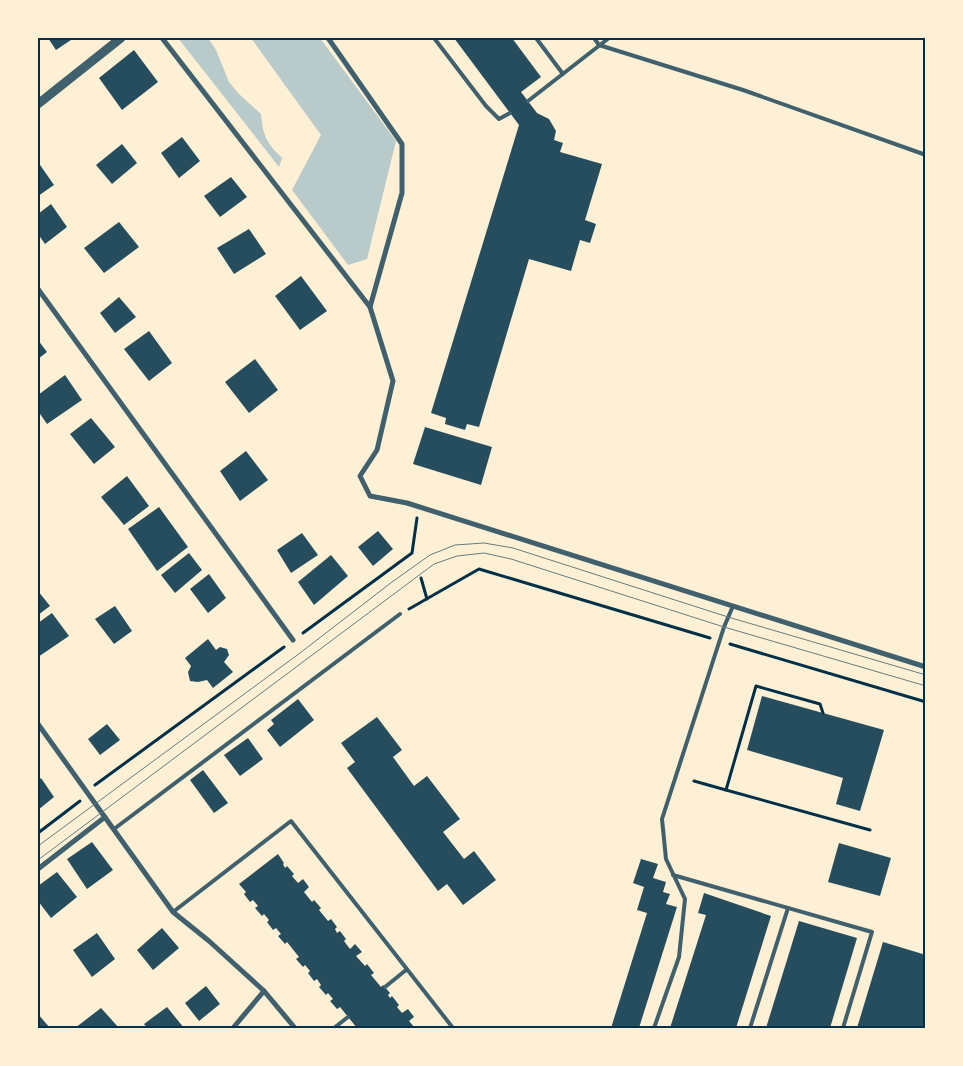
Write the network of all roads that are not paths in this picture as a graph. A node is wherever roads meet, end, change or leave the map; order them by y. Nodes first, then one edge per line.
1 (121, 38) edge
2 (162, 38) edge
3 (328, 38) edge
4 (434, 38) edge
5 (536, 38) edge
6 (594, 38) edge
7 (609, 38) edge
8 (599, 45) junction
9 (563, 74) junction
10 (528, 101) dead end
11 (38, 104) edge
12 (510, 113) dead end
13 (926, 155) edge
14 (38, 289) edge
15 (370, 307) junction
16 (732, 606) junction
17 (400, 614) road end
18 (293, 640) road end
19 (926, 667) edge
20 (38, 724) edge
21 (105, 817) junction
22 (114, 829) junction
23 (38, 868) edge
24 (673, 875) junction
25 (788, 908) junction
26 (173, 912) junction
27 (406, 970) junction
28 (385, 987) dead end
29 (264, 991) junction
30 (348, 1017) dead end
31 (233, 1028) edge
32 (295, 1028) edge
33 (334, 1028) edge
34 (453, 1028) edge
35 (654, 1028) edge
36 (750, 1028) edge
37 (843, 1028) edge

1 - 11 street
2 - 15 street
3 - 15 street
4 - 12 lane
5 - 9 lane
6 - 8 lane
7 - 8 lane
8 - 9 lane
8 - 13 lane
9 - 10 lane
14 - 18 street
15 - 16 street
16 - 19 street
16 - 24 lane
17 - 22 lane
20 - 21 street
21 - 22 street
21 - 23 street
22 - 26 street
24 - 25 lane
24 - 35 lane
25 - 36 lane
25 - 37 lane
26 - 27 lane
26 - 29 street
27 - 28 lane
27 - 34 lane
29 - 31 street
29 - 32 street
30 - 33 lane

